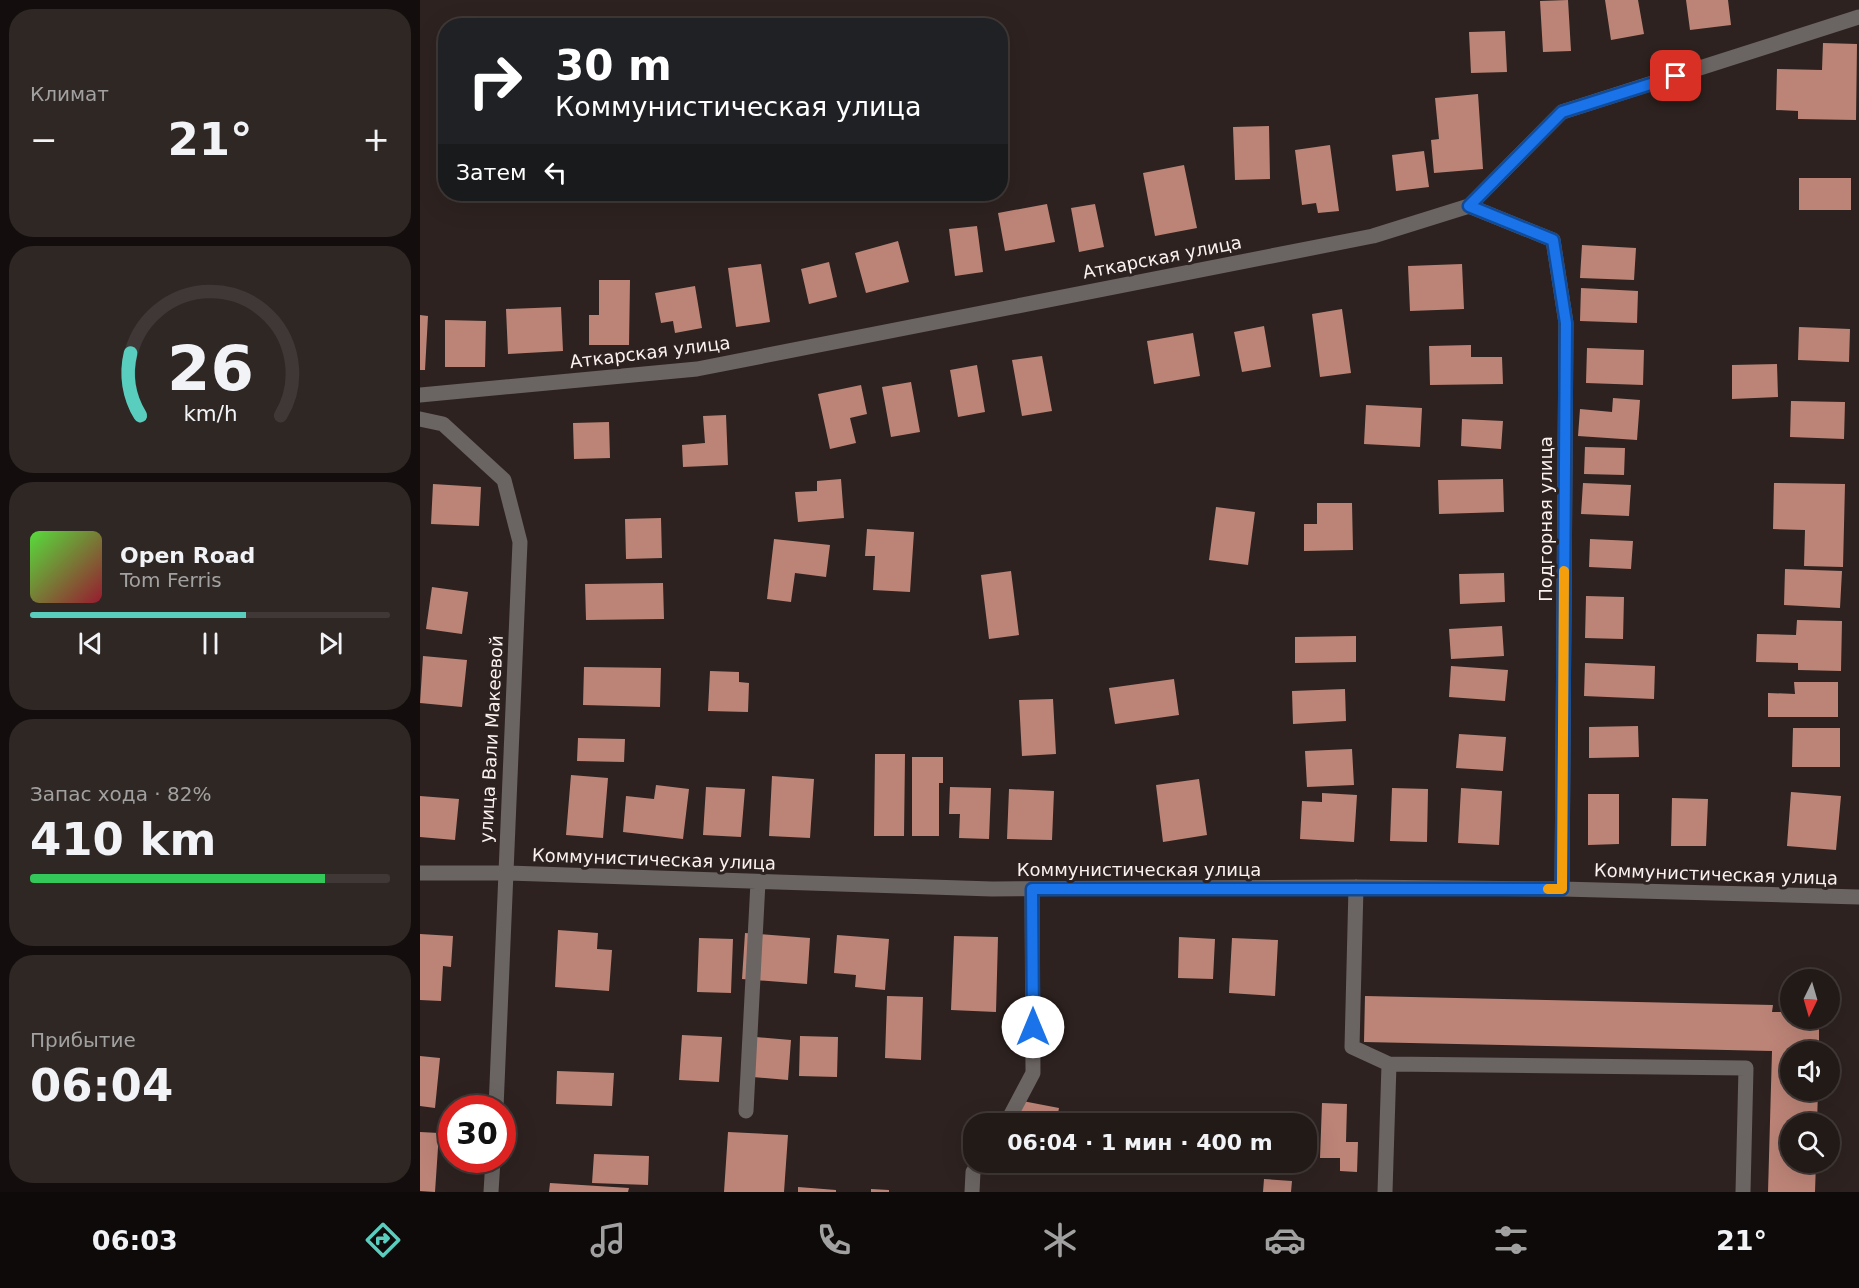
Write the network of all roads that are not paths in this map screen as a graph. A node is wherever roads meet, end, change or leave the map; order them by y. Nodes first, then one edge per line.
1 (1859, 17) edge
2 (1469, 206) junction
3 (420, 395) edge
4 (420, 419) edge
5 (420, 873) edge
6 (505, 873) junction
7 (758, 882) junction
8 (1356, 888) junction
9 (1032, 889) junction
10 (1562, 889) junction
11 (1859, 897) edge
12 (1389, 1064) junction
13 (497, 1095) edge
14 (746, 1111) dead end
15 (1012, 1113) edge
16 (492, 1173) edge
17 (973, 1173) edge
18 (491, 1192) edge
19 (972, 1192) edge
20 (1385, 1192) edge
21 (1743, 1192) edge

1 - 2 street, Аткарская улица
2 - 3 street, Аткарская улица
2 - 10 street, Подгорная улица
4 - 6 street, улица Вали Макеевой
5 - 6 street, Коммунистическая улица
6 - 7 street, Коммунистическая улица
6 - 13 street, улица Вали Макеевой
7 - 9 street, Коммунистическая улица
7 - 14 street
8 - 9 street, Коммунистическая улица
8 - 10 street, Коммунистическая улица
8 - 12 street
9 - 15 street
10 - 11 street, Коммунистическая улица
12 - 20 street
12 - 21 street
16 - 18 street
17 - 19 street

